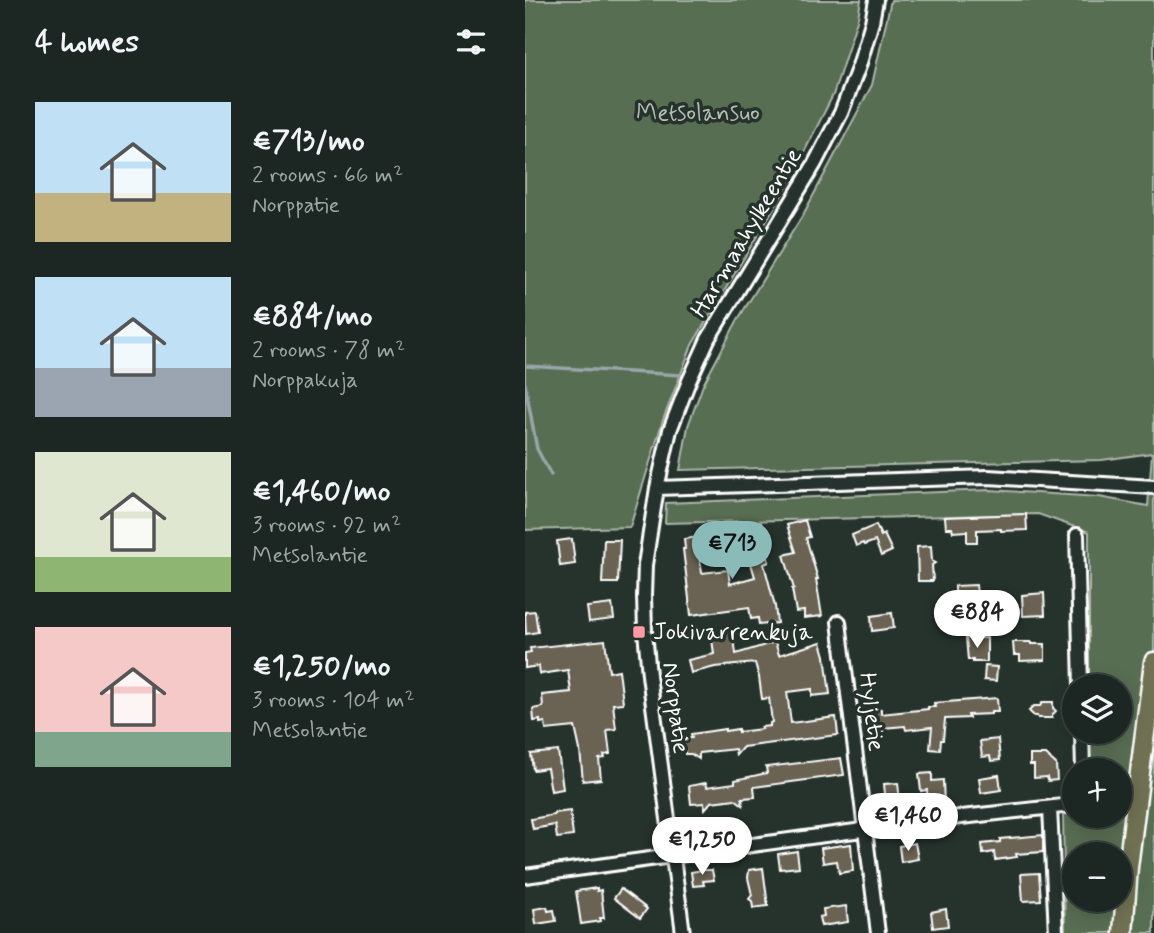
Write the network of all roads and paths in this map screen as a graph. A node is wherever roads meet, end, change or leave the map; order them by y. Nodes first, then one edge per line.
1 (876, 0) edge
2 (1154, 487) edge
3 (657, 488) junction
4 (1077, 535) dead end
5 (839, 622) dead end
6 (1154, 662) edge
7 (1081, 674) edge
8 (1062, 806) edge
9 (1050, 808) junction
10 (865, 829) junction
11 (673, 856) junction
12 (525, 876) edge
13 (683, 933) edge
14 (878, 933) edge
15 (1055, 933) edge
16 (1123, 933) edge

1 - 3 street, Harmaahylkeentie
2 - 3 street
3 - 11 street, Norppatie
4 - 7 street
5 - 10 street, Hyljetie
6 - 16 highway
8 - 9 street
9 - 10 street
9 - 15 street
10 - 11 street
10 - 14 street, Hyljetie
11 - 12 street
11 - 13 street, Norppatie

